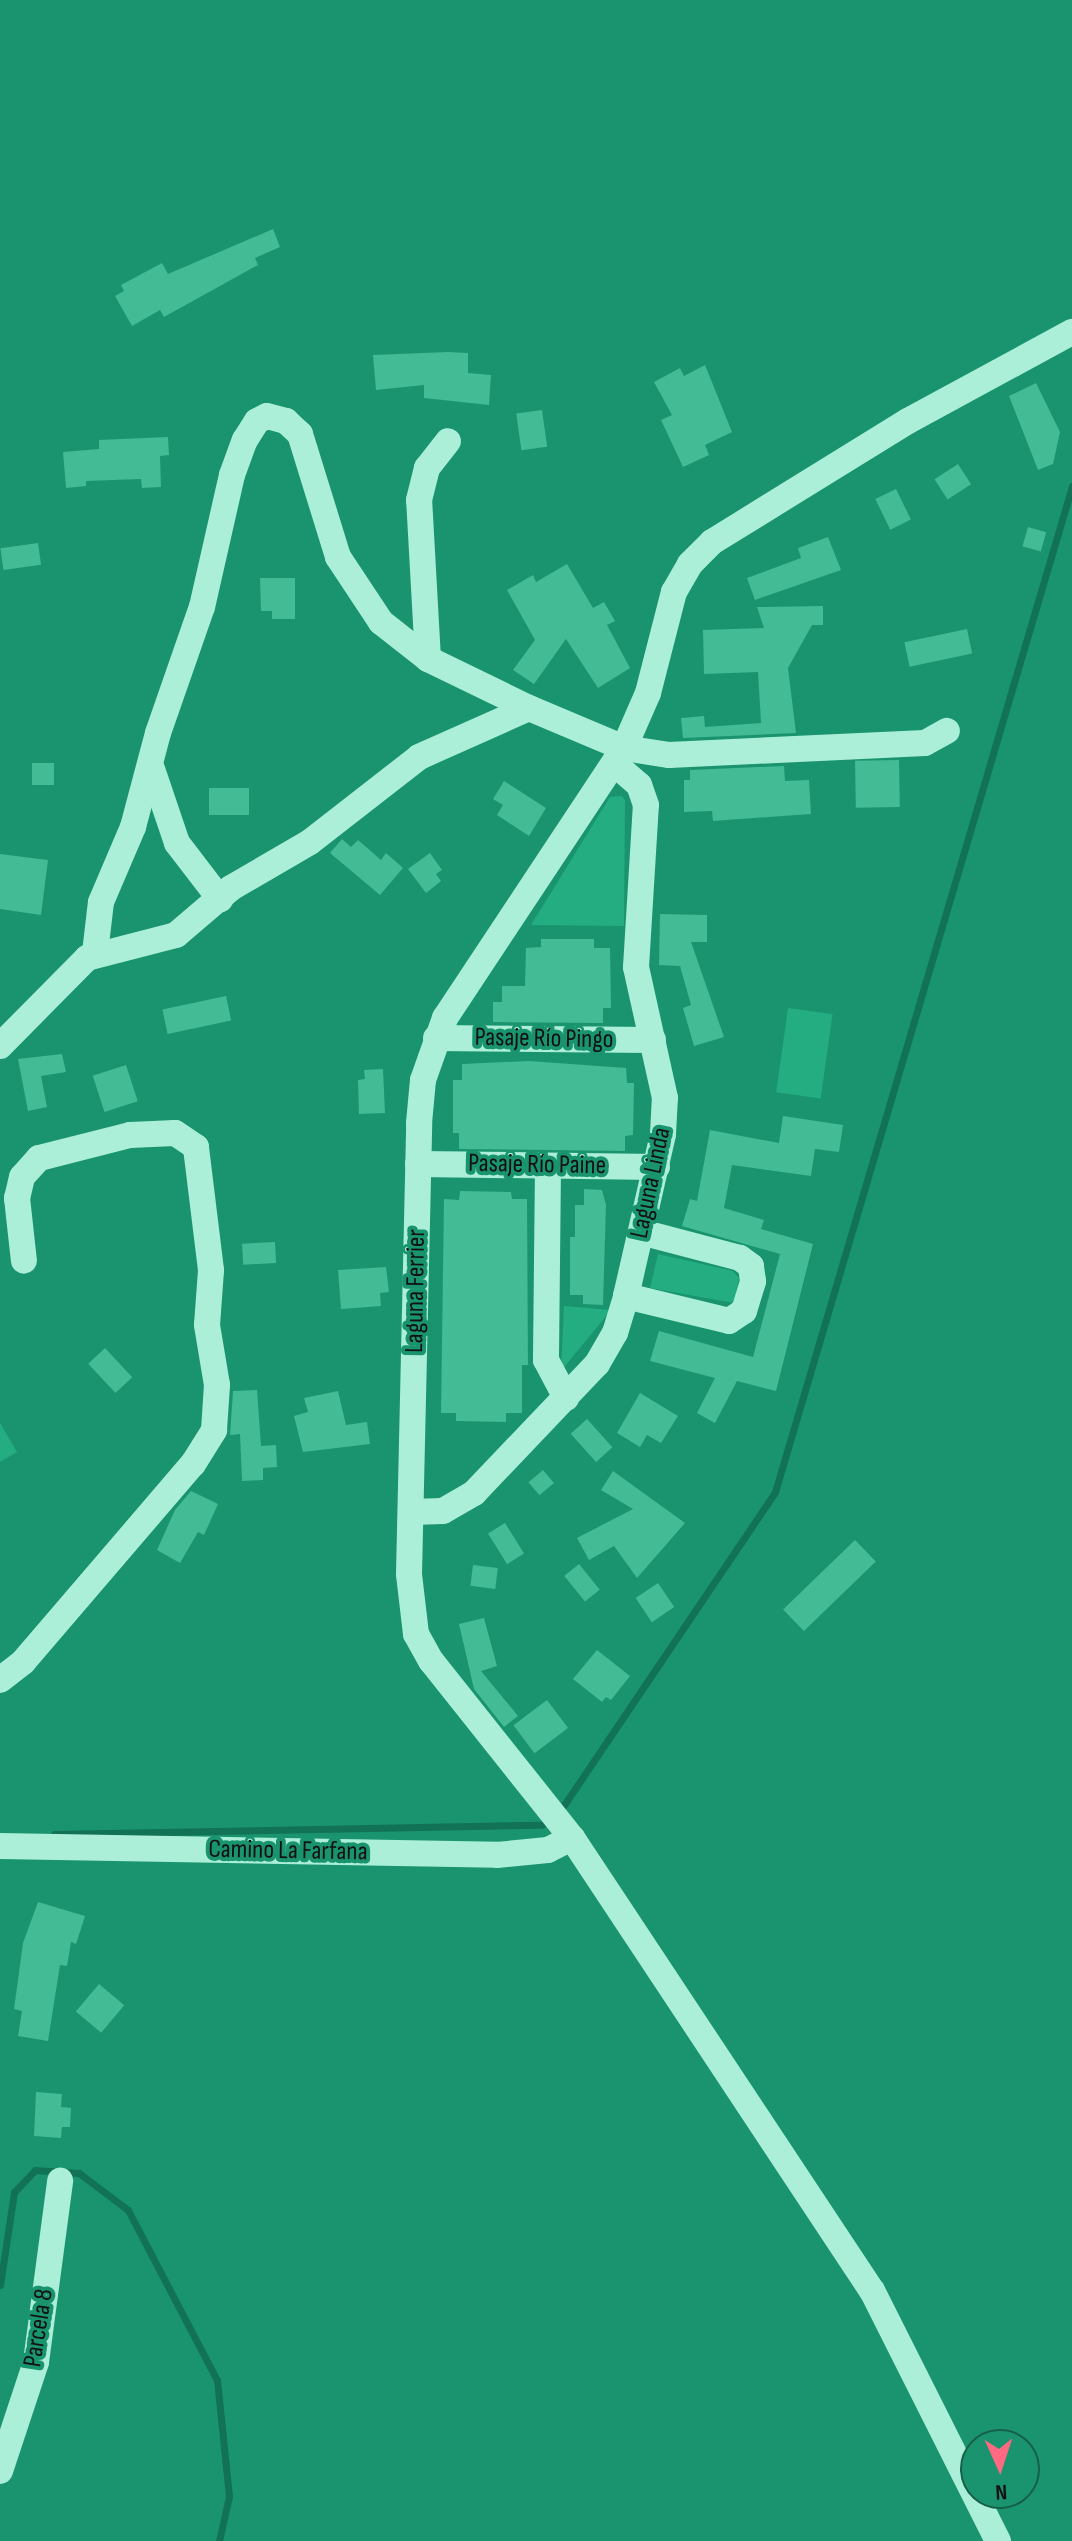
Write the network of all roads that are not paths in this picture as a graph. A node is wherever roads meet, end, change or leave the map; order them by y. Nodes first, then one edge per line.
1 (1072, 332) edge
2 (448, 441) dead end
3 (428, 659) junction
4 (529, 708) junction
5 (947, 731) dead end
6 (619, 755) junction
7 (151, 765) junction
8 (220, 899) junction
9 (95, 953) junction
10 (436, 1038) junction
11 (653, 1040) junction
12 (0, 1046) edge
13 (418, 1164) junction
14 (548, 1166) junction
15 (657, 1167) junction
16 (641, 1232) junction
17 (24, 1261) dead end
18 (626, 1296) junction
19 (566, 1398) junction
20 (411, 1512) junction
21 (0, 1680) edge
22 (572, 1838) junction
23 (0, 1846) edge
24 (60, 2181) dead end
25 (0, 2471) edge
26 (998, 2541) edge

1 - 6 street, Laguna Ferrier
2 - 3 street
3 - 4 street
3 - 7 street
4 - 6 street
4 - 8 street
5 - 6 street
6 - 10 street, Laguna Ferrier
6 - 11 street, Laguna Linda
7 - 8 street
7 - 9 street
8 - 9 street
9 - 12 street
10 - 11 street, Pasaje Río Pingo
10 - 13 street, Laguna Ferrier
11 - 15 street, Laguna Linda
13 - 14 street, Pasaje Río Paine
13 - 20 street, Laguna Ferrier
14 - 15 street, Pasaje Río Paine
14 - 19 street
15 - 16 street, Laguna Linda
16 - 18 street, Laguna Linda
16 - 18 street
17 - 21 street
18 - 19 street, Laguna Linda
19 - 20 street, Laguna Linda
20 - 22 street, Laguna Ferrier
22 - 23 street, Camino La Farfana
22 - 26 street, Laguna Ferrier
24 - 25 street, Parcela 8

